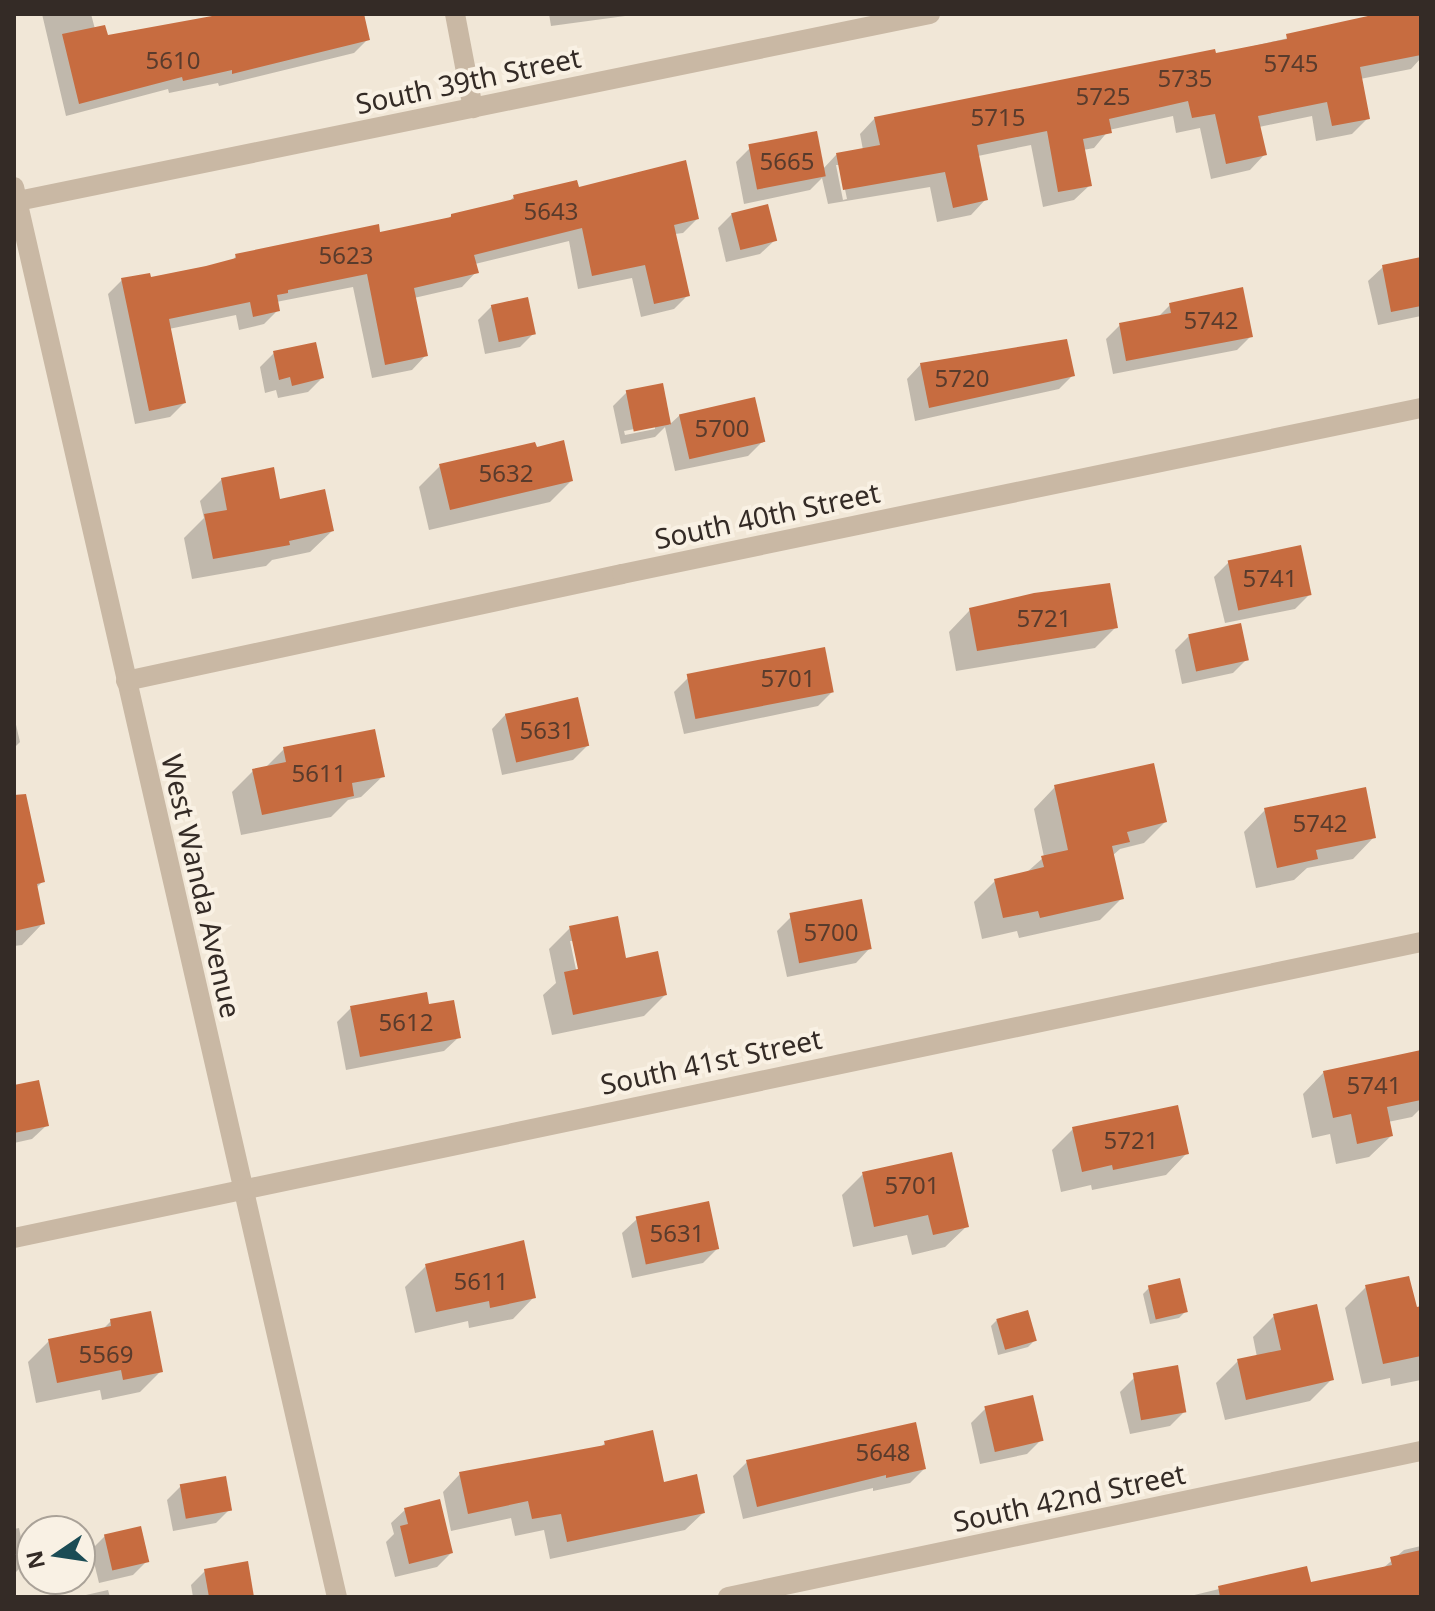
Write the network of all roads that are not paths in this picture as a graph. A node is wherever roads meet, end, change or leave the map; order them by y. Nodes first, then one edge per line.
1 (455, 14) edge
2 (930, 14) edge
3 (473, 108) junction
4 (16, 194) edge
5 (1421, 408) edge
6 (126, 681) junction
7 (1421, 942) edge
8 (244, 1187) junction
9 (14, 1238) edge
10 (1421, 1451) edge
11 (337, 1597) edge
12 (728, 1597) edge

1 - 3 street
2 - 3 street, South 39th Street
3 - 4 street, South 39th Street
4 - 6 street, West Wanda Avenue
5 - 6 street, South 40th Street
6 - 8 street, West Wanda Avenue
7 - 8 street, South 41st Street
8 - 9 street, South 41st Street
8 - 11 street, West Wanda Avenue
10 - 12 street, South 42nd Street

